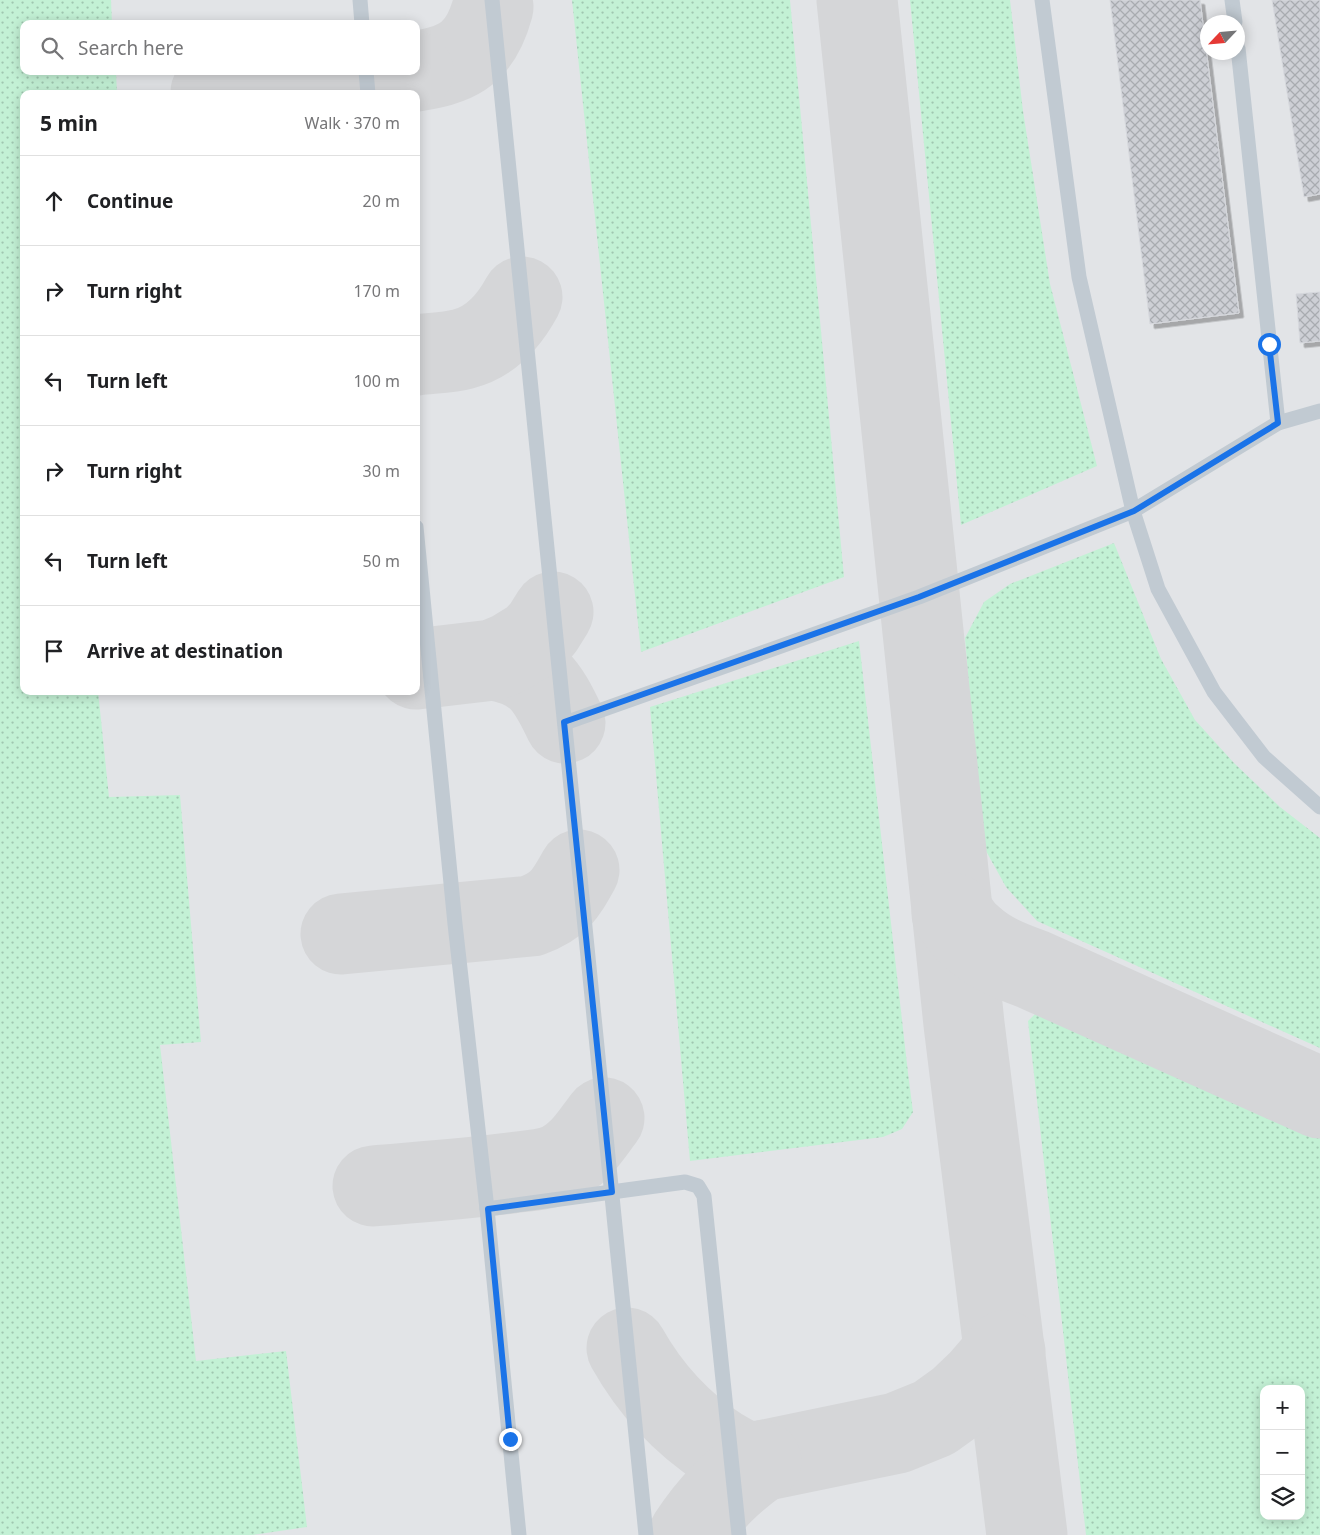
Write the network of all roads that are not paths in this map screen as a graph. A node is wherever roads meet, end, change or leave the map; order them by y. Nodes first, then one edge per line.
1 (492, 0) edge
2 (1042, 0) edge
3 (1232, 0) edge
4 (357, 2) edge
5 (1234, 15) edge
6 (361, 20) edge
7 (1239, 60) edge
8 (366, 75) edge
9 (368, 90) edge
10 (1320, 411) edge
11 (1278, 423) junction
12 (1134, 511) junction
13 (420, 568) edge
14 (564, 722) junction
15 (1320, 807) edge
16 (612, 1192) junction
17 (488, 1209) junction
18 (519, 1535) edge
19 (646, 1535) edge
20 (739, 1535) edge

1 - 14 lane
2 - 12 lane
3 - 5 lane
4 - 6 lane
7 - 11 lane
8 - 9 lane
10 - 11 lane
11 - 12 lane
12 - 14 lane
12 - 15 lane
13 - 17 lane
14 - 16 lane
16 - 17 lane
16 - 19 lane
16 - 20 lane
17 - 18 lane

